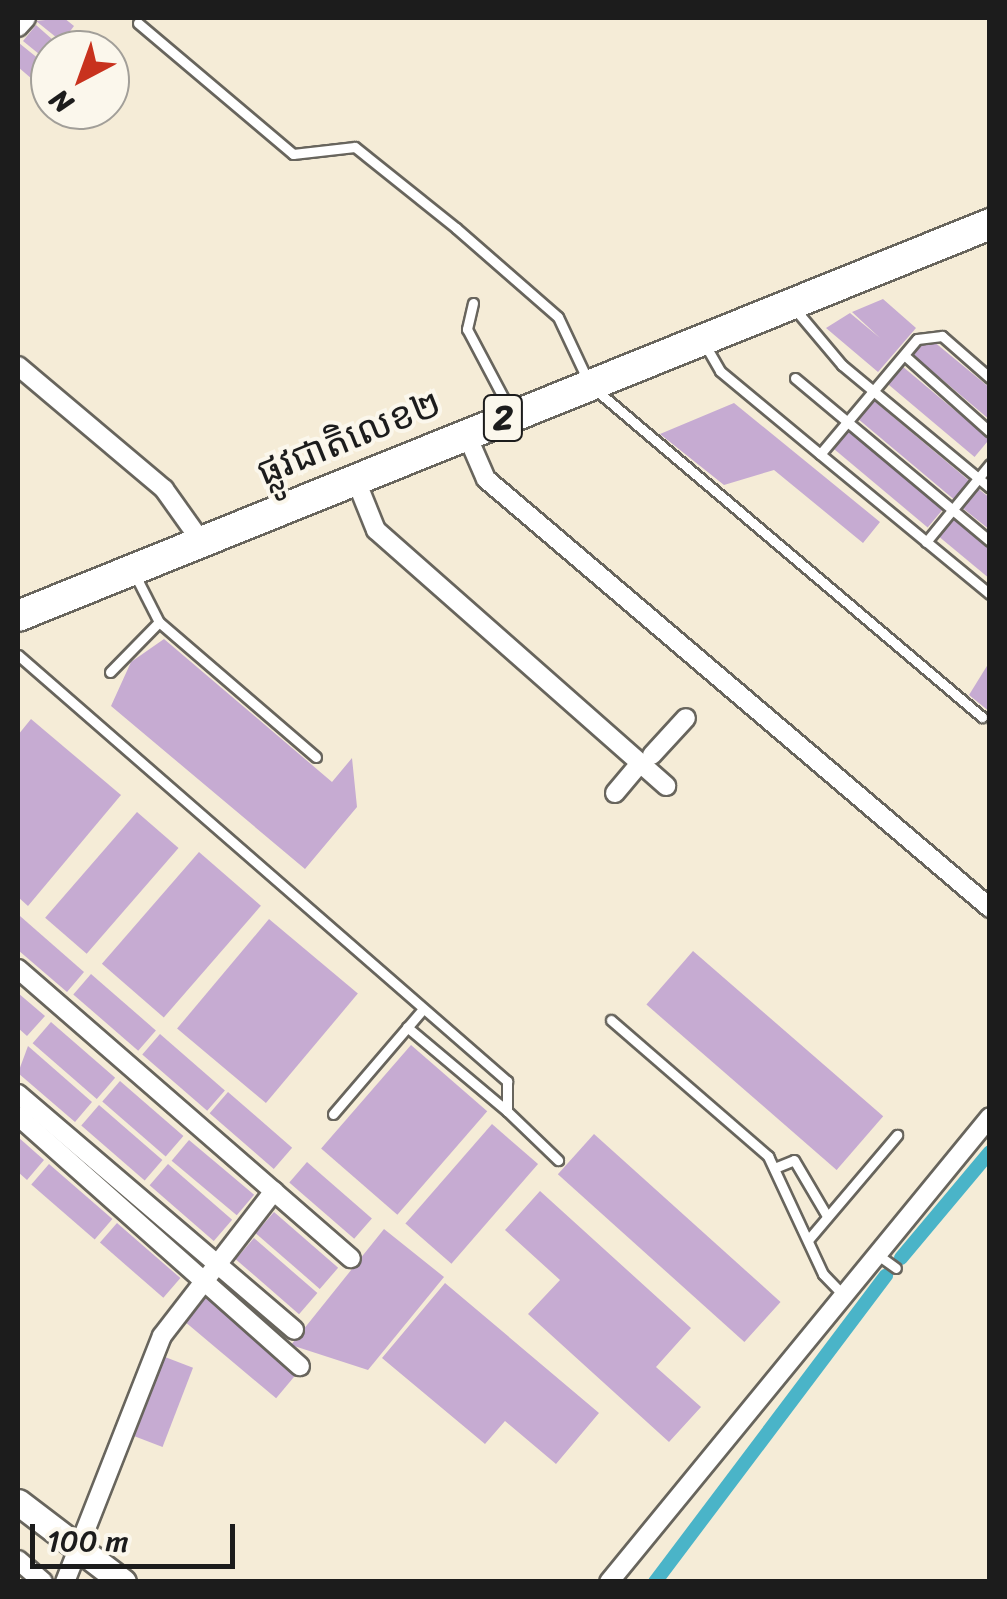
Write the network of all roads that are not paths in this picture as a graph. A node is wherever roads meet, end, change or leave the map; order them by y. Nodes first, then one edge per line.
1 (26, 18) edge
2 (138, 23) dead end
3 (18, 27) edge
4 (990, 224) edge
5 (473, 303) dead end
6 (791, 304) junction
7 (702, 339) junction
8 (904, 355) junction
9 (18, 366) edge
10 (795, 378) dead end
11 (990, 378) edge
12 (590, 385) junction
13 (874, 392) junction
14 (512, 414) junction
15 (847, 422) junction
16 (990, 432) edge
17 (466, 433) junction
18 (820, 454) junction
19 (990, 464) edge
20 (355, 478) junction
21 (977, 478) junction
22 (990, 488) edge
23 (952, 509) junction
24 (201, 541) junction
25 (990, 541) edge
26 (926, 542) junction
27 (133, 569) junction
28 (990, 594) edge
29 (18, 616) edge
30 (159, 622) junction
31 (18, 656) edge
32 (110, 672) dead end
33 (982, 717) dead end
34 (686, 718) dead end
35 (316, 758) dead end
36 (644, 761) junction
37 (666, 786) dead end
38 (616, 792) dead end
39 (990, 908) edge
40 (18, 969) edge
41 (423, 1008) junction
42 (611, 1020) dead end
43 (408, 1027) junction
44 (18, 1094) edge
45 (506, 1112) junction
46 (333, 1114) dead end
47 (18, 1116) edge
48 (990, 1117) edge
49 (897, 1135) dead end
50 (558, 1160) dead end
51 (777, 1167) junction
52 (274, 1191) junction
53 (827, 1216) junction
54 (808, 1240) junction
55 (878, 1255) junction
56 (351, 1258) dead end
57 (896, 1268) dead end
58 (206, 1270) junction
59 (844, 1296) junction
60 (294, 1330) dead end
61 (300, 1366) dead end
62 (18, 1502) edge
63 (80, 1555) junction
64 (18, 1560) edge
65 (43, 1582) edge
66 (65, 1582) edge
67 (124, 1582) edge
68 (609, 1582) edge

1 - 3 street
2 - 12 lane
4 - 6 highway, ផ្លូវជាតិលេខ២ / 2
5 - 14 lane
6 - 7 highway, ផ្លូវជាតិលេខ២ / 2
6 - 13 lane
7 - 12 highway, ផ្លូវជាតិលេខ២ / 2
7 - 18 lane
8 - 11 lane
8 - 13 lane
8 - 16 lane
9 - 24 street
10 - 15 lane
12 - 14 highway, ផ្លូវជាតិលេខ២ / 2
12 - 33 lane
13 - 15 lane
13 - 21 lane
14 - 17 highway, ផ្លូវជាតិលេខ២ / 2
15 - 18 lane
15 - 23 lane
17 - 20 highway, ផ្លូវជាតិលេខ២ / 2
17 - 39 street
18 - 26 lane
19 - 21 lane
20 - 24 highway, ផ្លូវជាតិលេខ២ / 2
20 - 36 street
21 - 22 lane
21 - 23 lane
23 - 25 lane
23 - 26 lane
24 - 27 highway, ផ្លូវជាតិលេខ២ / 2
26 - 28 lane
27 - 29 highway, ផ្លូវជាតិលេខ២ / 2
27 - 30 lane
30 - 32 lane
30 - 35 lane
31 - 41 lane
34 - 36 street
36 - 37 street
36 - 38 street
40 - 52 street
41 - 43 lane
41 - 45 lane
42 - 51 lane
43 - 45 lane
43 - 46 lane
44 - 58 street
45 - 50 lane
47 - 58 street
48 - 55 street
49 - 53 lane
51 - 53 lane
51 - 54 lane
52 - 56 street
52 - 58 street
53 - 54 lane
54 - 59 lane
55 - 57 lane
55 - 59 street
58 - 60 street
58 - 61 street
58 - 63 street
59 - 68 street
62 - 63 main road
63 - 66 street
63 - 67 main road
64 - 65 street

